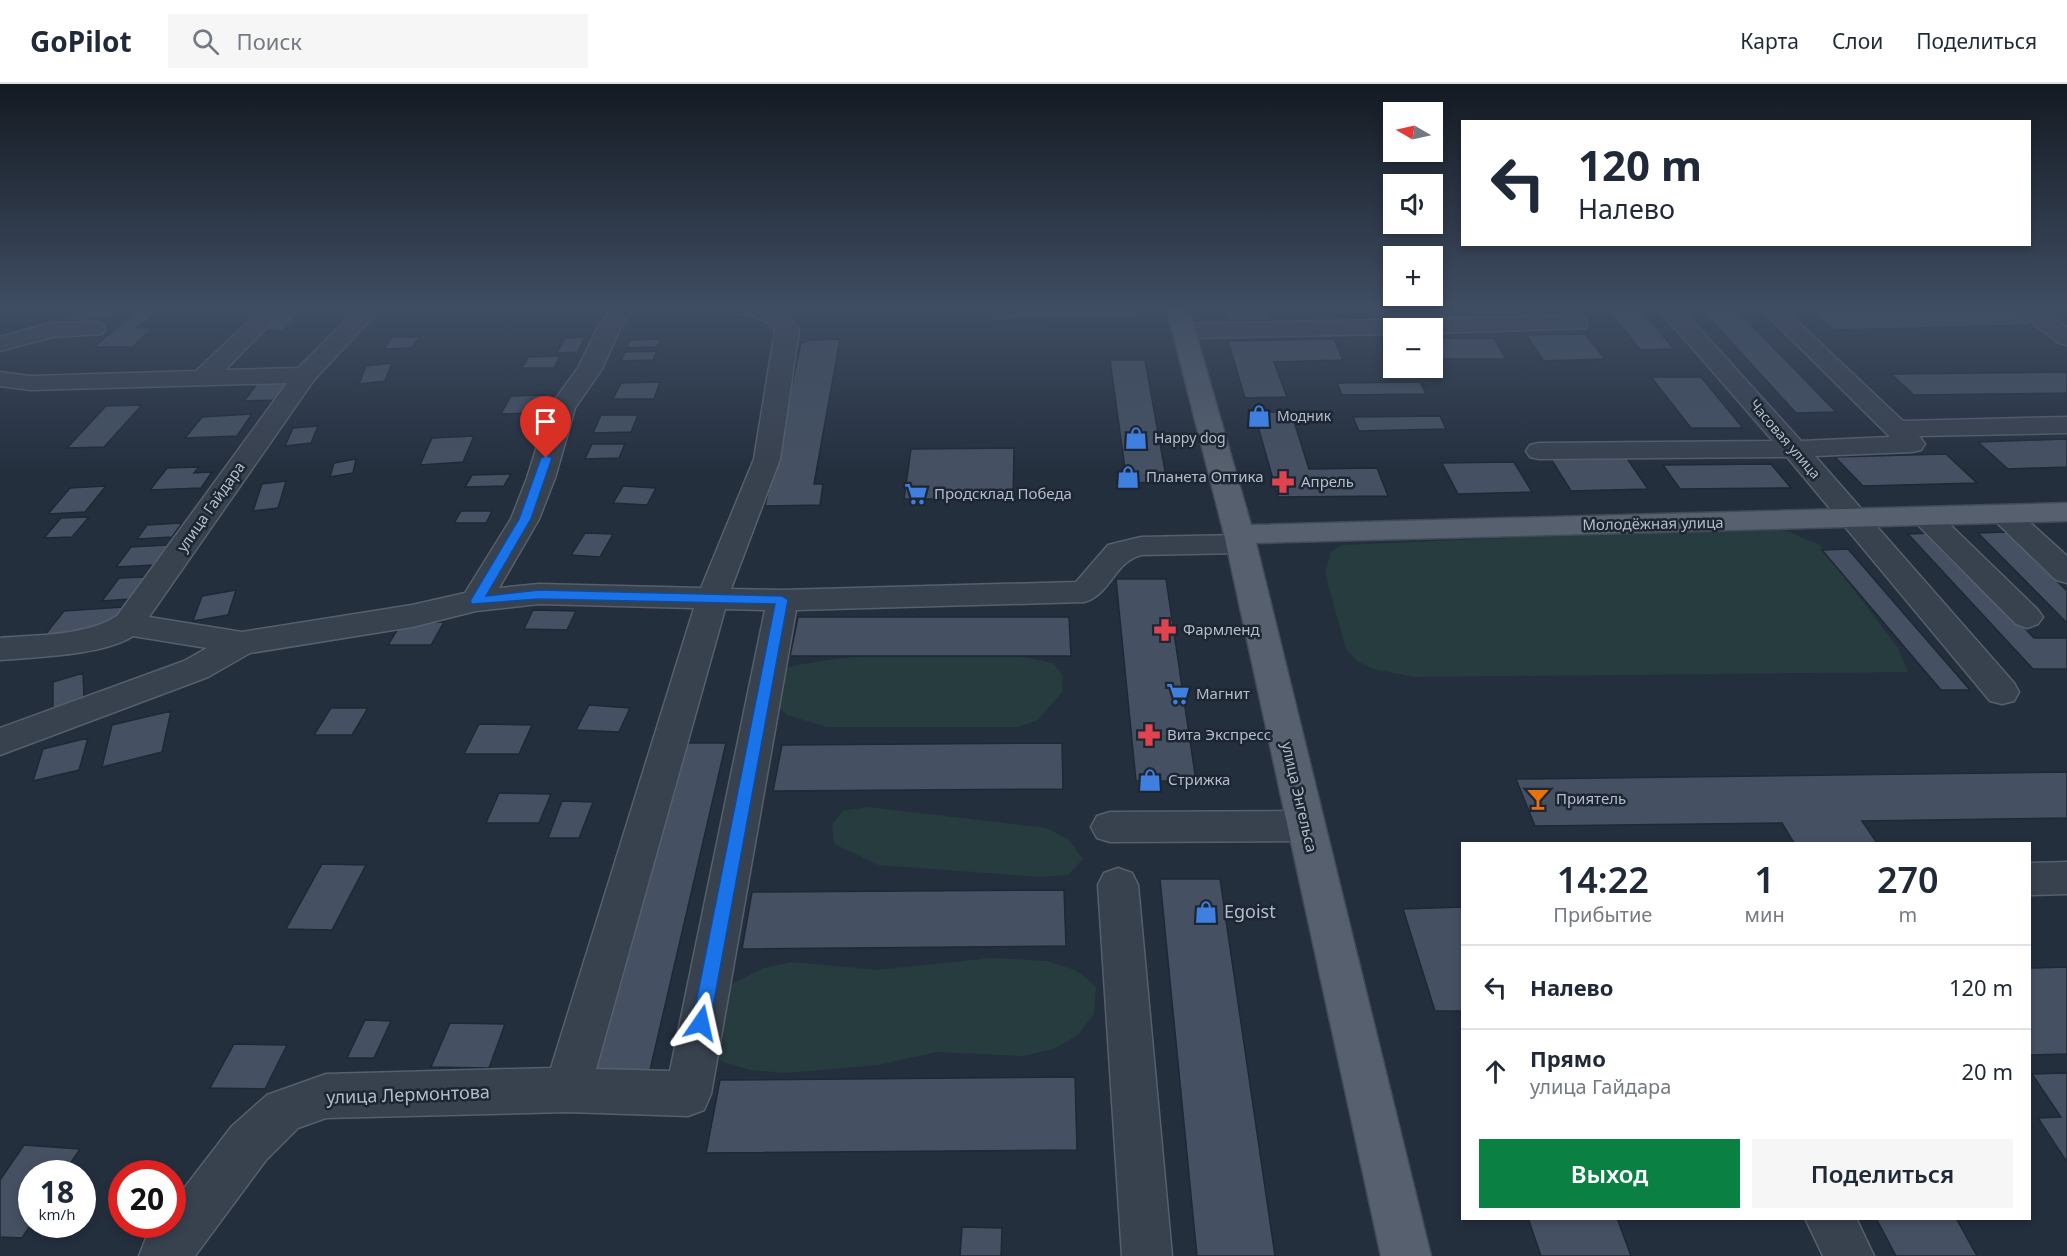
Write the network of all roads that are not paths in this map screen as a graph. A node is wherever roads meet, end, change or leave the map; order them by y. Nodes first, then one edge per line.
1 (221, 361) edge
2 (319, 361) edge
3 (594, 361) edge
4 (783, 361) edge
5 (1191, 361) edge
6 (1716, 361) edge
7 (1826, 361) edge
8 (305, 375) junction
9 (204, 377) junction
10 (0, 380) edge
11 (2067, 425) edge
12 (1897, 429) junction
13 (1794, 449) junction
14 (1539, 451) dead end
15 (2067, 512) edge
16 (2005, 515) junction
17 (1927, 518) junction
18 (1854, 519) junction
19 (1239, 539) junction
20 (2067, 573) edge
21 (712, 599) junction
22 (782, 600) junction
23 (477, 601) junction
24 (2027, 617) dead end
25 (128, 624) junction
26 (242, 643) junction
27 (0, 649) edge
28 (2002, 692) dead end
29 (0, 742) edge
30 (1306, 826) junction
31 (1110, 827) dead end
32 (2067, 878) edge
33 (2031, 879) edge
34 (1118, 885) dead end
35 (567, 1090) junction
36 (1831, 1220) edge
37 (164, 1256) edge
38 (1147, 1256) edge
39 (1406, 1256) edge
40 (1849, 1256) edge

1 - 9 street
2 - 8 street, улица Гайдара
3 - 23 street
4 - 21 street
5 - 19 main road, улица Энгельса
6 - 13 street, Часовая улица
7 - 12 street
8 - 9 street
8 - 25 street, улица Гайдара
9 - 10 street
11 - 12 street
12 - 13 street
13 - 14 street
13 - 18 street, Часовая улица
15 - 16 main road, Молодёжная улица
16 - 17 main road, Молодёжная улица
16 - 20 street
17 - 18 main road, Молодёжная улица
17 - 24 street
18 - 19 main road, Молодёжная улица
18 - 28 street, Часовая улица
19 - 22 street
19 - 30 main road, улица Энгельса
21 - 22 street
21 - 23 street
21 - 35 street
22 - 35 street, улица Лермонтова
23 - 26 street
25 - 26 street
25 - 27 street
26 - 29 street
30 - 31 street
30 - 39 main road, улица Энгельса
32 - 33 street
34 - 38 street
35 - 37 street, улица Лермонтова
36 - 40 street

